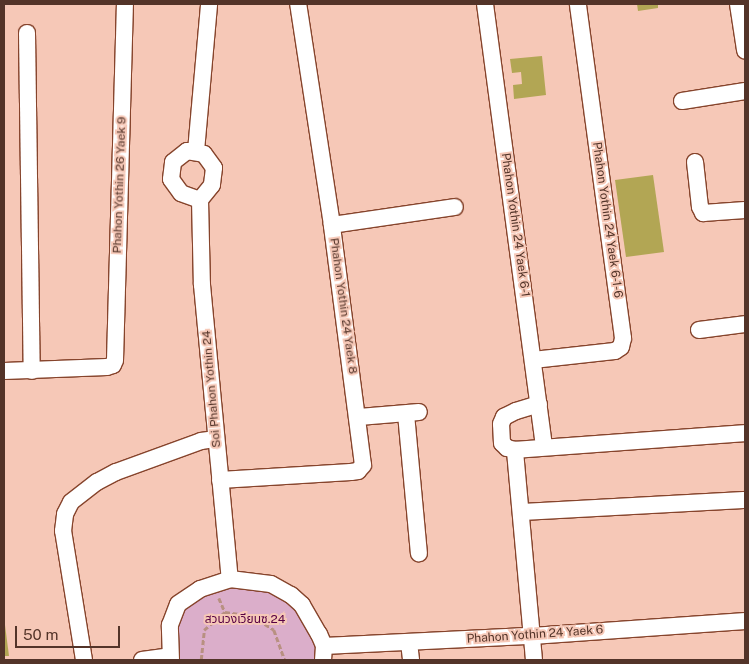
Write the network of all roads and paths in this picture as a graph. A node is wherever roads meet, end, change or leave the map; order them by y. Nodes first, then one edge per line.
1 (125, 4) edge
2 (209, 4) edge
3 (298, 4) edge
4 (485, 4) edge
5 (578, 4) edge
6 (738, 4) edge
7 (27, 33) dead end
8 (745, 50) edge
9 (745, 91) edge
10 (682, 101) dead end
11 (196, 151) junction
12 (695, 162) dead end
13 (200, 200) junction
14 (455, 207) dead end
15 (745, 210) edge
16 (332, 225) junction
17 (745, 324) edge
18 (699, 330) dead end
19 (533, 360) junction
20 (32, 371) junction
21 (4, 372) edge
22 (539, 404) junction
23 (359, 417) junction
24 (745, 433) edge
25 (216, 439) junction
26 (544, 446) junction
27 (518, 450) junction
28 (220, 480) junction
29 (745, 500) edge
30 (521, 512) junction
31 (419, 553) dead end
32 (230, 579) junction
33 (745, 621) edge
34 (532, 636) junction
35 (409, 642) junction
36 (323, 653) edge
37 (170, 658) edge
38 (84, 660) edge
39 (142, 660) edge
40 (201, 660) edge
41 (285, 660) edge
42 (410, 660) edge
43 (534, 660) edge

1 - 20 street, Phahon Yothin 26 Yaek 9
2 - 11 street
3 - 16 street, Phahon Yothin 24 Yaek 8
4 - 19 street, Phahon Yothin 24 Yaek 6-1
5 - 19 street, Phahon Yothin 24 Yaek 6-1-6
6 - 8 street
7 - 20 street
9 - 10 street
11 - 13 street
11 - 13 street
12 - 15 street
13 - 25 street, Soi Phahon Yothin 24
14 - 16 street
16 - 23 street, Phahon Yothin 24 Yaek 8
17 - 18 street
19 - 22 street, Phahon Yothin 24 Yaek 6-1
20 - 21 street
22 - 26 street, Phahon Yothin 24 Yaek 6-1
22 - 27 street
23 - 28 street, Phahon Yothin 24 Yaek 8
23 - 31 street
24 - 26 street
25 - 28 street, Soi Phahon Yothin 24
25 - 38 street
26 - 27 street
27 - 30 street
28 - 32 street, Soi Phahon Yothin 24
29 - 30 street
30 - 34 street
32 - 36 street
32 - 37 street
33 - 34 street, Phahon Yothin 24 Yaek 6
34 - 35 street, Phahon Yothin 24 Yaek 6
34 - 43 street
35 - 36 street, Phahon Yothin 24 Yaek 6
35 - 42 street
37 - 39 street
40 - 41 path

